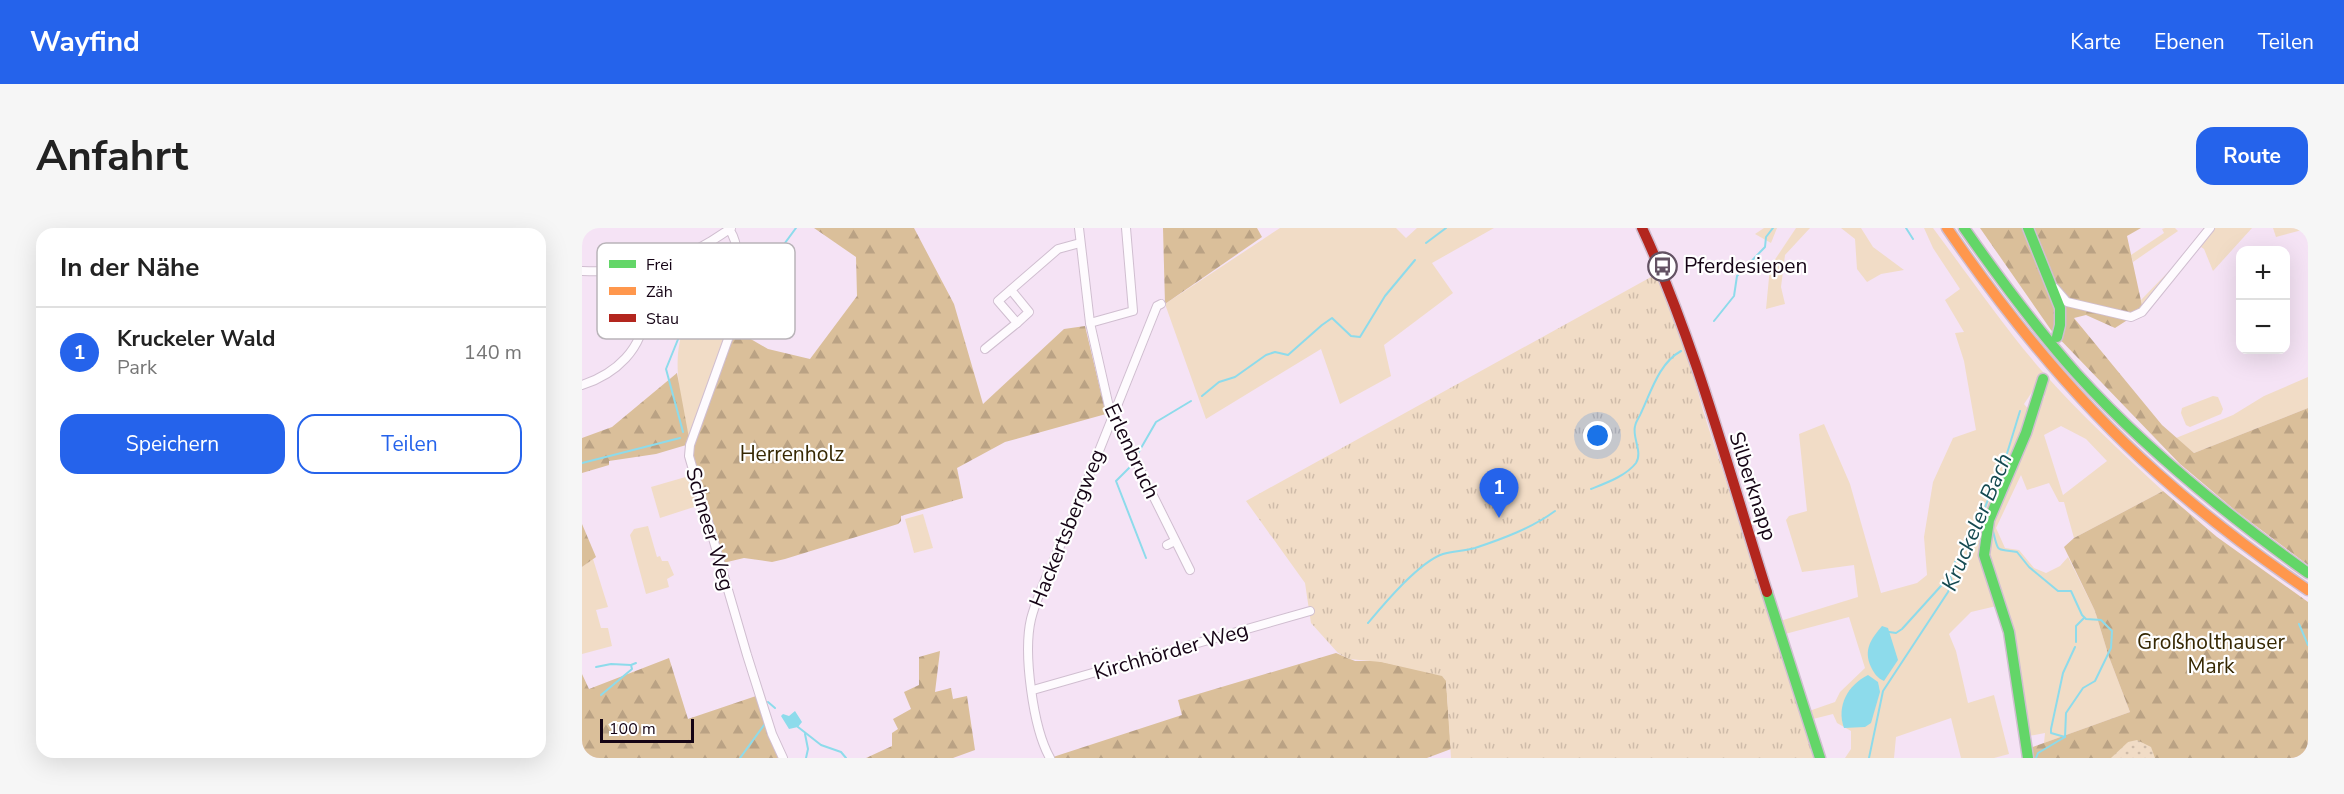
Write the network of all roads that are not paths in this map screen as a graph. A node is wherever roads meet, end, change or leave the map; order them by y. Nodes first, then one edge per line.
1 (1079, 228) edge
2 (1126, 228) edge
3 (1642, 228) edge
4 (1947, 228) edge
5 (1964, 228) edge
6 (2028, 228) edge
7 (2210, 228) edge
8 (730, 229) edge
9 (706, 243) edge
10 (736, 243) edge
11 (1080, 243) junction
12 (582, 271) edge
13 (597, 271) edge
14 (2048, 280) junction
15 (1011, 290) junction
16 (1159, 305) dead end
17 (1017, 323) junction
18 (1090, 323) junction
19 (2057, 337) dead end
20 (638, 339) edge
21 (728, 339) edge
22 (985, 350) dead end
23 (2043, 379) dead end
24 (582, 385) edge
25 (1112, 414) junction
26 (1175, 541) junction
27 (1167, 545) dead end
28 (1190, 570) dead end
29 (2308, 573) edge
30 (2308, 590) edge
31 (1310, 612) dead end
32 (1033, 690) junction
33 (2024, 757) edge
34 (783, 758) edge
35 (1050, 758) edge
36 (1820, 758) edge

1 - 11 street, Erlenbruch
2 - 18 street
3 - 36 main road, Silberknapp
4 - 30 main road
5 - 29 main road
6 - 14 main road
7 - 14 street
8 - 9 street
8 - 10 street, Schneer Weg
11 - 15 street
11 - 18 street, Erlenbruch
12 - 13 street
14 - 19 main road
15 - 17 street
15 - 17 street
16 - 25 street, Hackertsbergweg
17 - 22 street
18 - 25 street, Erlenbruch
20 - 24 street
21 - 34 street, Schneer Weg
23 - 33 main road
25 - 26 street, Erlenbruch
25 - 32 street, Hackertsbergweg
26 - 27 street
26 - 28 street, Erlenbruch
31 - 32 street, Kirchhörder Weg
32 - 35 street, Hackertsbergweg

